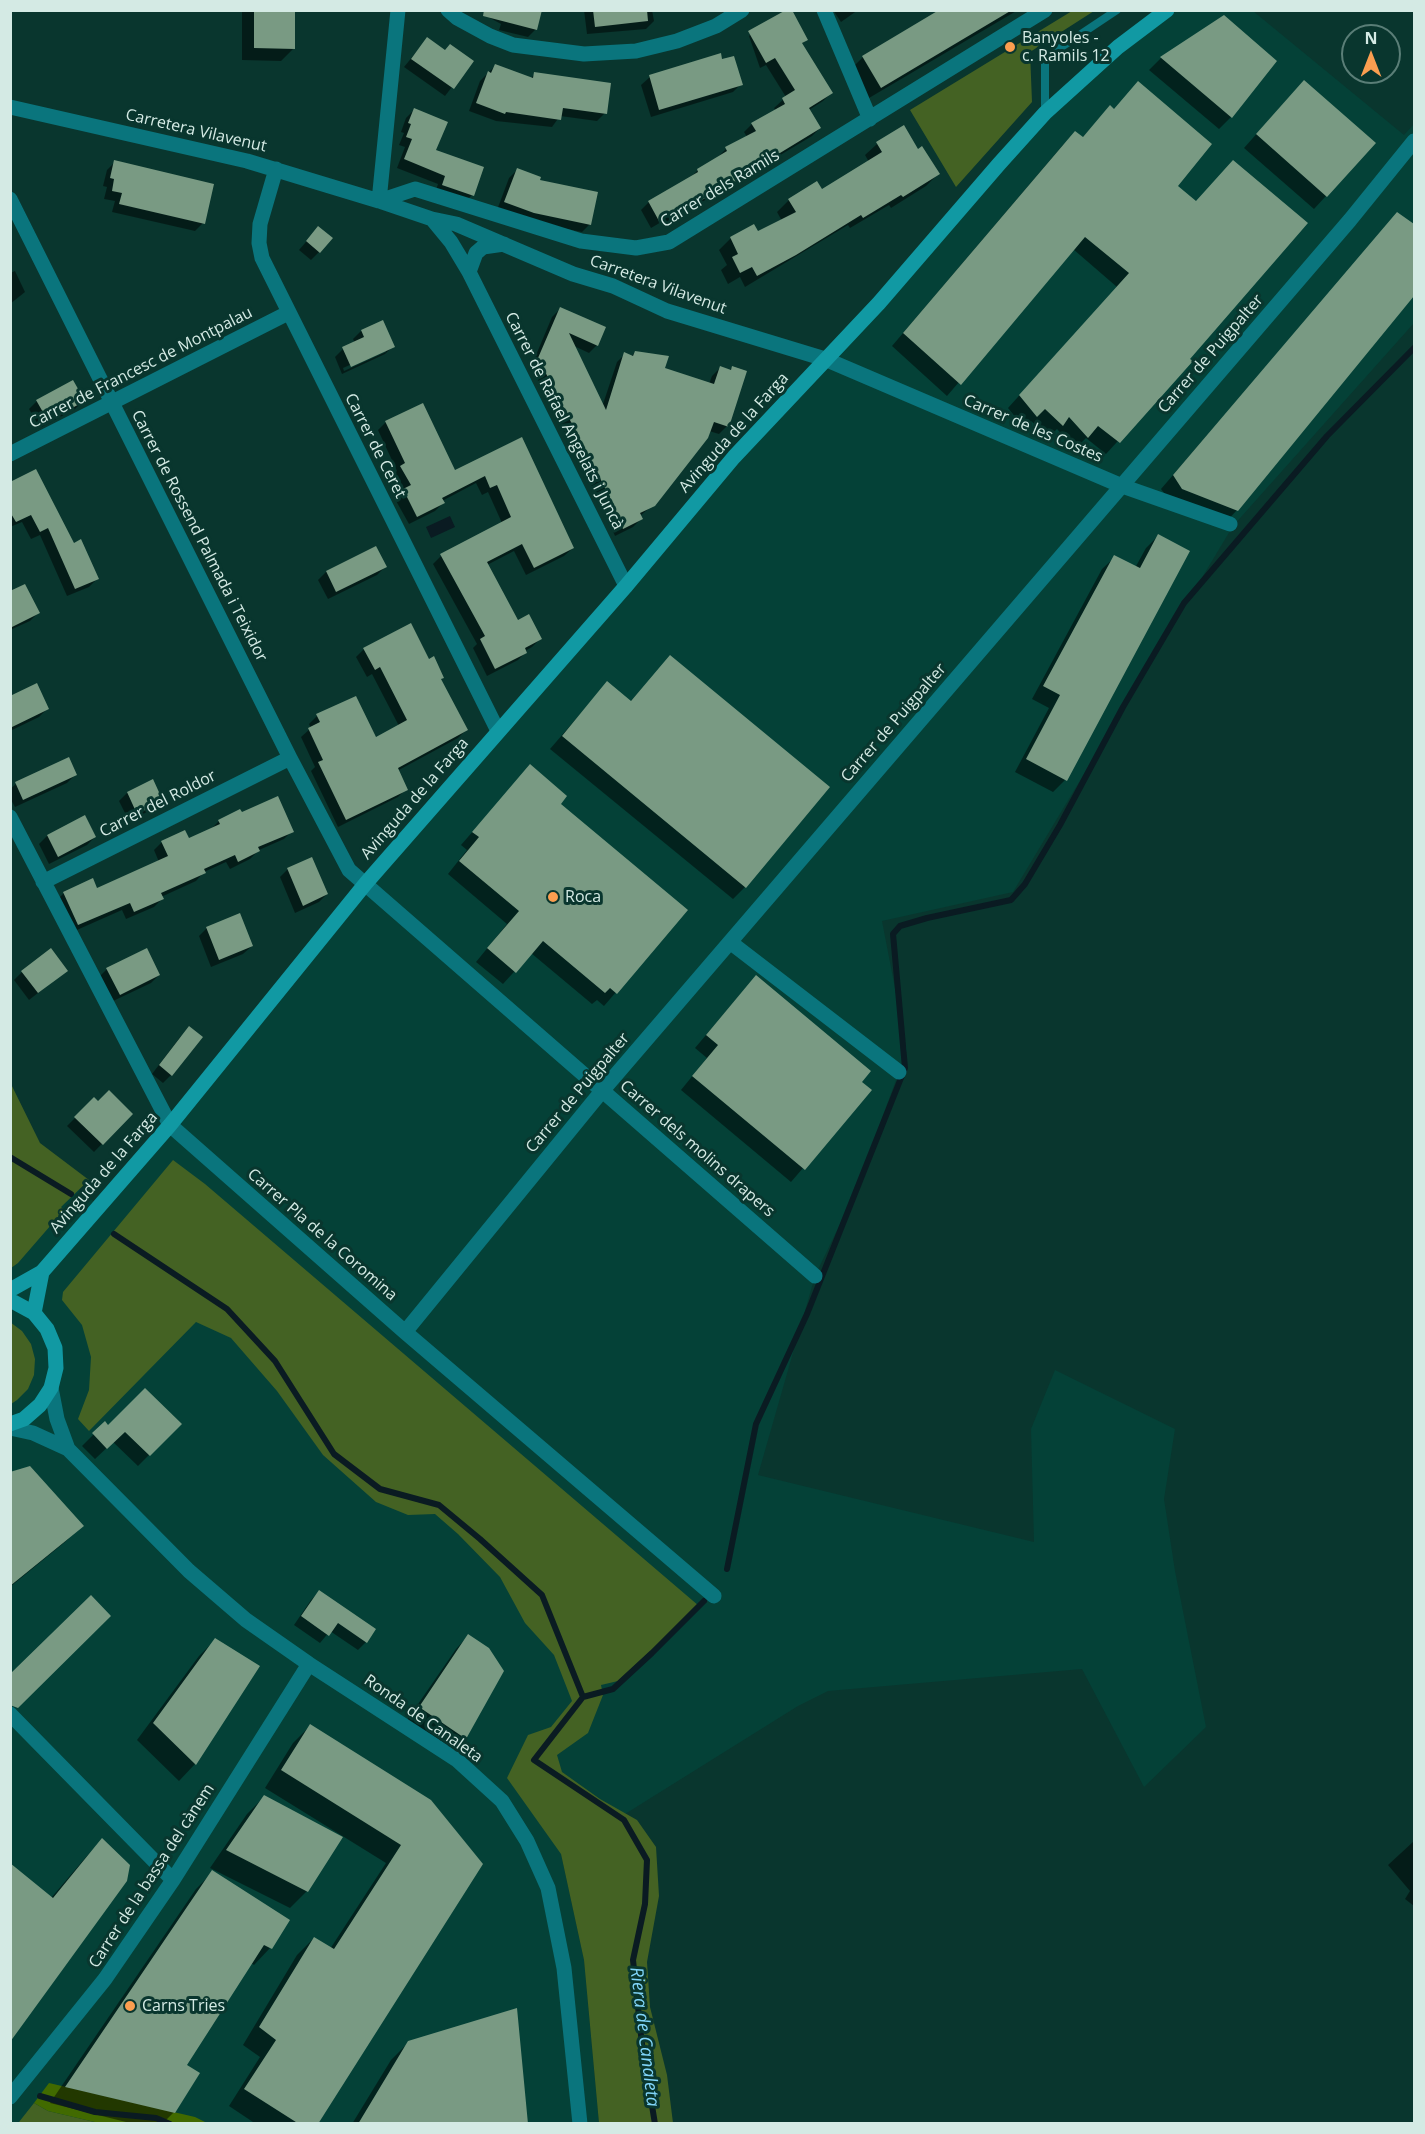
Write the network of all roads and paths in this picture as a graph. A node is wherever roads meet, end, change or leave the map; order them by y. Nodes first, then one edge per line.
1 (398, 10) edge
2 (742, 10) edge
3 (824, 10) edge
4 (1045, 10) edge
5 (1117, 10) edge
6 (1167, 10) edge
7 (456, 13) edge
8 (10, 107) edge
9 (1046, 113) junction
10 (870, 119) junction
11 (1414, 141) edge
12 (276, 169) junction
13 (10, 199) edge
14 (379, 201) junction
15 (432, 219) junction
16 (504, 244) junction
17 (469, 272) junction
18 (288, 313) junction
19 (825, 359) junction
20 (112, 403) junction
21 (10, 454) edge
22 (1122, 486) junction
23 (1230, 524) dead end
24 (626, 586) junction
25 (498, 731) junction
26 (290, 758) junction
27 (10, 818) edge
28 (43, 882) junction
29 (366, 883) junction
30 (730, 942) junction
31 (899, 1071) dead end
32 (602, 1091) junction
33 (170, 1125) junction
34 (42, 1272) junction
35 (815, 1276) dead end
36 (10, 1290) edge
37 (10, 1300) edge
38 (34, 1313) junction
39 (405, 1332) junction
40 (51, 1388) junction
41 (10, 1426) edge
42 (68, 1449) junction
43 (714, 1596) dead end
44 (309, 1664) junction
45 (10, 1714) edge
46 (172, 1880) junction
47 (10, 2097) edge
48 (580, 2124) edge

1 - 14 street
2 - 7 street
3 - 10 street
4 - 10 street, Carrer dels Ramils
5 - 9 lane
6 - 9 street
8 - 12 street, Carretera Vilavenut
9 - 19 street
10 - 14 street, Carrer dels Ramils
11 - 22 street, Carrer de Puigpalter
12 - 14 street, Carretera Vilavenut
12 - 18 street, Carrer de Ceret
13 - 20 street, Carrer de Rossend Palmada i Teixidor
14 - 15 street, Carretera Vilavenut
15 - 16 street, Carretera Vilavenut
15 - 17 street, Carrer de Rafael Angelats i Juncà
16 - 17 street
16 - 19 street, Carretera Vilavenut
17 - 24 street, Carrer de Rafael Angelats i Juncà
18 - 20 street, Carrer de Francesc de Montpalau
18 - 25 street, Carrer de Ceret
19 - 22 street, Carrer de les Costes
19 - 24 street, Avinguda de la Farga
20 - 21 street, Carrer de Francesc de Montpalau
20 - 26 street, Carrer de Rossend Palmada i Teixidor
22 - 23 street, Carrer de les Costes
22 - 30 street, Carrer de Puigpalter
24 - 25 street, Avinguda de la Farga
25 - 29 street, Avinguda de la Farga
26 - 28 street, Carrer del Roldor
26 - 29 street, Carrer de Rossend Palmada i Teixidor
27 - 28 street, Carrer Pla de la Coromina
28 - 33 street, Carrer Pla de la Coromina
29 - 32 street, Carrer dels molins drapers
29 - 33 street, Avinguda de la Farga
30 - 31 street
30 - 32 street, Carrer de Puigpalter
32 - 35 street, Carrer dels molins drapers
32 - 39 street, Carrer de Puigpalter
33 - 34 street, Avinguda de la Farga
33 - 39 street, Carrer Pla de la Coromina
34 - 36 street, Avinguda de la Farga
34 - 38 street
37 - 38 street
38 - 40 street
39 - 43 street, Carrer Pla de la Coromina
40 - 41 street
40 - 42 street, Ronda de Canaleta
41 - 42 street, Ronda de Canaleta
42 - 44 street, Ronda de Canaleta
44 - 46 street, Carrer de la bassa del cànem
44 - 48 street, Ronda de Canaleta
45 - 46 street
46 - 47 street, Carrer de la bassa del cànem

